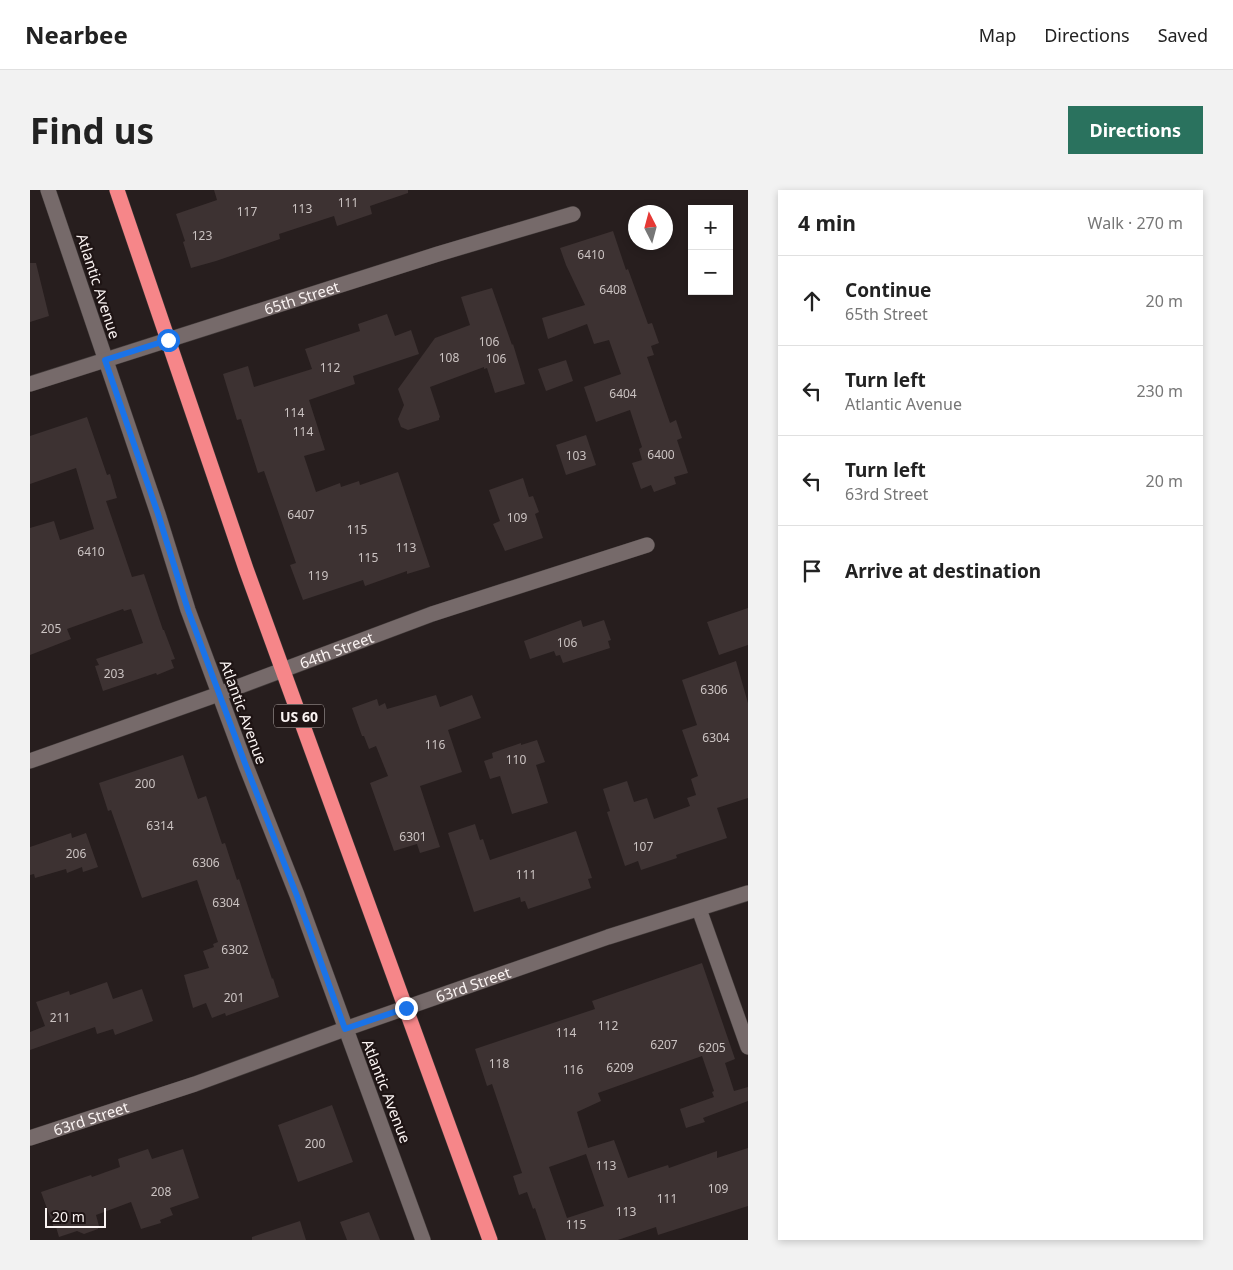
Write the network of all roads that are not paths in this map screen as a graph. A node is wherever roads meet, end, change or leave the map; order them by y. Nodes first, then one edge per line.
1 (48, 190) edge
2 (117, 190) edge
3 (573, 214) dead end
4 (168, 340) junction
5 (105, 360) junction
6 (30, 384) edge
7 (647, 545) dead end
8 (282, 669) junction
9 (219, 694) junction
10 (30, 761) edge
11 (748, 894) edge
12 (699, 909) junction
13 (406, 1008) junction
14 (345, 1029) junction
15 (748, 1047) edge
16 (30, 1138) edge
17 (423, 1240) edge
18 (490, 1240) edge

1 - 5 street, Atlantic Avenue
2 - 4 highway, US 60
3 - 4 street, 65th Street
4 - 5 street, 65th Street
4 - 8 highway, US 60
5 - 6 street, 65th Street
5 - 9 street, Atlantic Avenue
7 - 8 street, 64th Street
8 - 9 street, 64th Street
8 - 13 highway, US 60
9 - 10 street, 64th Street
9 - 14 street, Atlantic Avenue
11 - 12 street, 63rd Street
12 - 13 street, 63rd Street
12 - 15 street
13 - 14 street, 63rd Street
13 - 18 highway, US 60
14 - 16 street, 63rd Street
14 - 17 street, Atlantic Avenue

